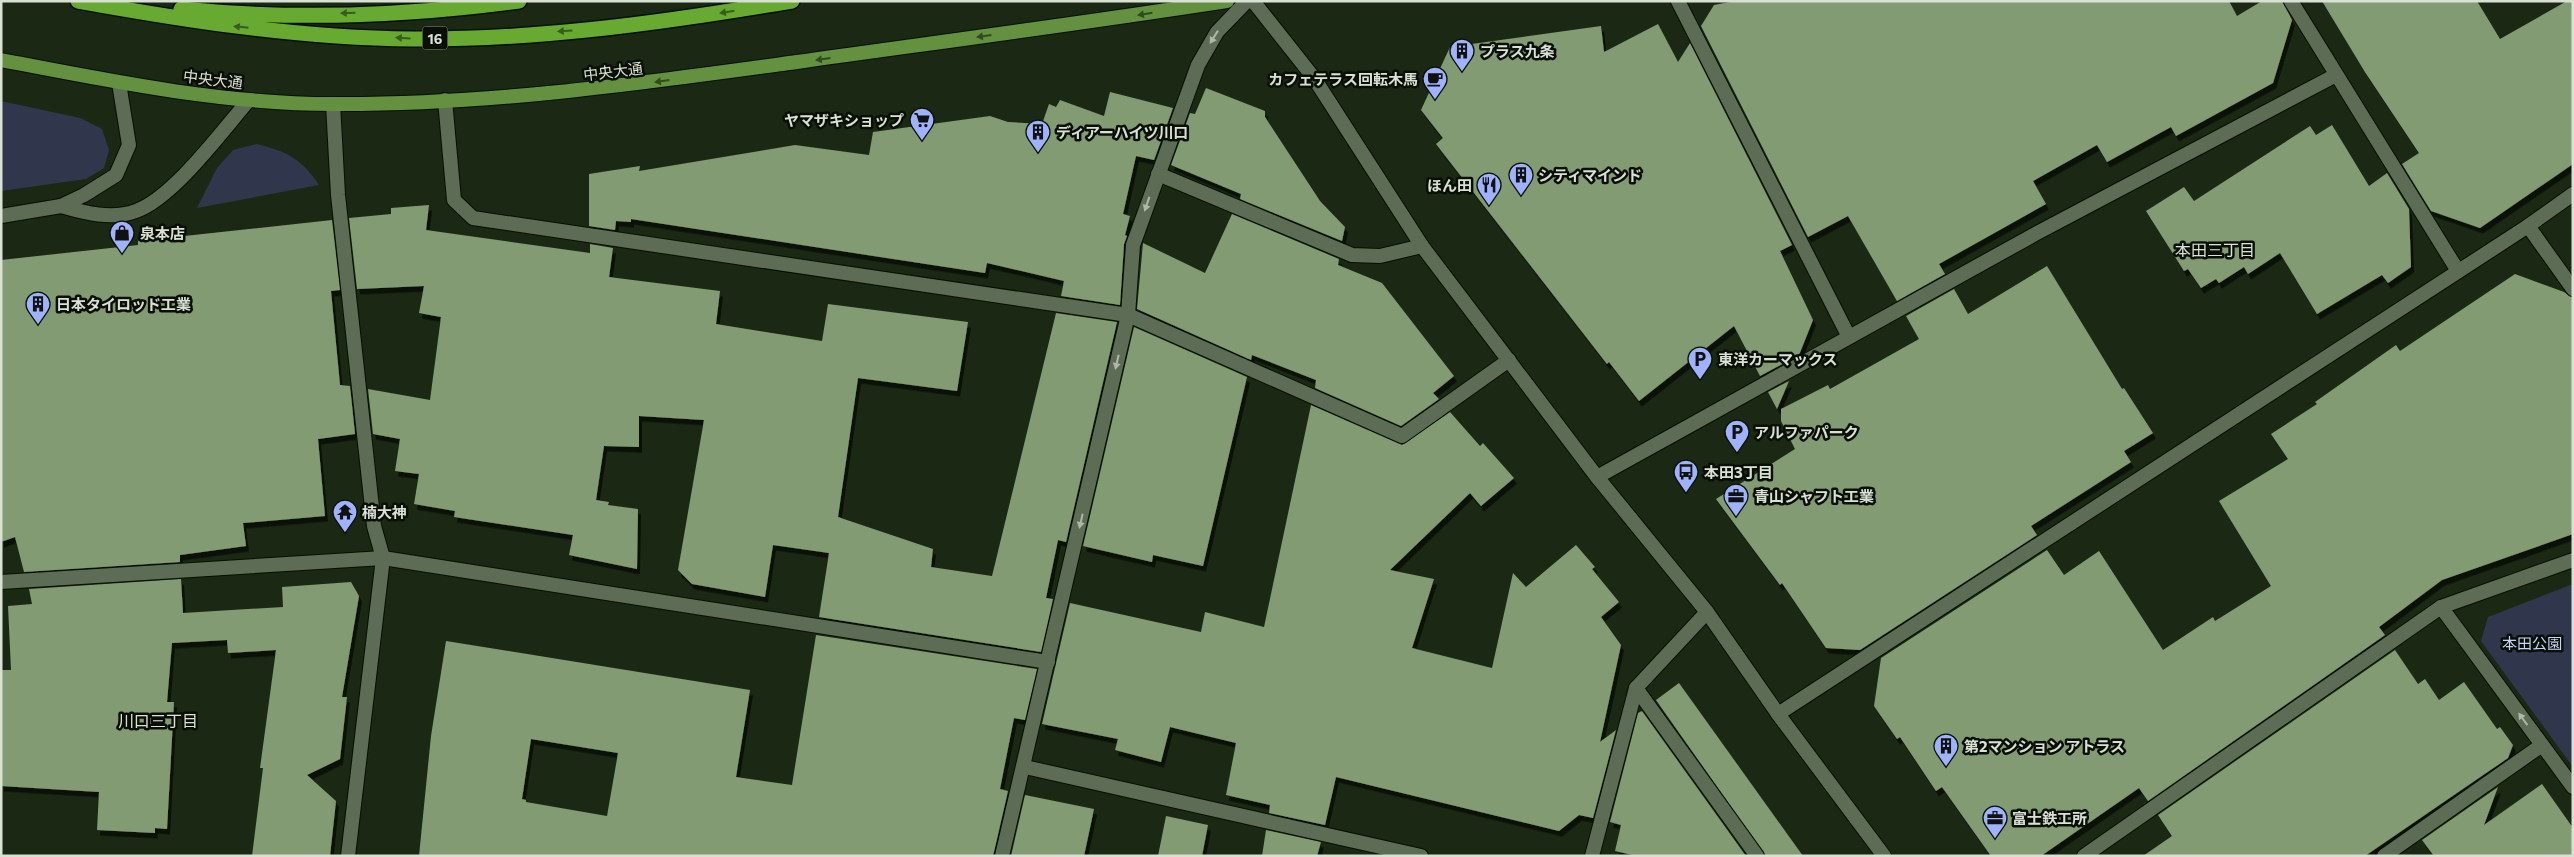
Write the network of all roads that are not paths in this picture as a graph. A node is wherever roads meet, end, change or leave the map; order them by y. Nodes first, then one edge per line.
1 (78, 1) edge
2 (92, 1) edge
3 (519, 1) edge
4 (792, 1) edge
5 (1227, 1) edge
6 (1247, 1) edge
7 (1253, 1) edge
8 (1678, 1) edge
9 (2291, 1) edge
10 (1, 60) edge
11 (2336, 75) junction
12 (118, 83) junction
13 (250, 100) junction
14 (445, 100) junction
15 (333, 104) junction
16 (1158, 174) junction
17 (2573, 194) edge
18 (61, 206) junction
19 (1, 216) edge
20 (2528, 226) junction
21 (1422, 246) junction
22 (2458, 271) junction
23 (2573, 290) edge
24 (1128, 315) junction
25 (1850, 337) junction
26 (1509, 360) junction
27 (1598, 477) junction
28 (383, 558) junction
29 (2573, 560) edge
30 (1, 582) edge
31 (2441, 607) junction
32 (1707, 612) junction
33 (1048, 662) junction
34 (1636, 688) junction
35 (1778, 714) junction
36 (2542, 745) junction
37 (1025, 767) junction
38 (2573, 787) edge
39 (348, 856) edge
40 (1002, 856) edge
41 (1421, 856) edge
42 (1592, 856) edge
43 (1757, 856) edge
44 (1884, 856) edge
45 (2084, 856) edge
46 (2384, 856) edge

4 -> 1 highway, 16
3 -> 2 highway
5 -> 14 main road, 中央大通
6 -> 16 street
7 - 21 street
8 - 25 street
9 - 11 street
10 - 12 main road, 中央大通
11 - 22 street
11 - 25 street
12 - 13 main road, 中央大通
12 - 18 street
13 - 15 main road, 中央大通
13 - 18 street
14 - 15 main road, 中央大通
14 - 24 street
15 - 28 street
16 - 21 street
16 -> 24 street
17 - 20 street
18 - 19 street
20 - 22 street
20 - 23 street
21 - 26 street
22 - 35 street
24 - 26 street
24 -> 33 street
25 - 27 street
26 - 27 street
27 - 32 street
28 - 30 street
28 - 33 street
28 - 39 street
29 - 31 street
36 -> 31 street
31 - 45 street
32 - 34 street
32 - 35 street
33 - 37 street
34 - 42 street
34 - 43 street
35 - 44 street
36 - 38 street
36 - 46 street
37 - 40 street
37 - 41 street

